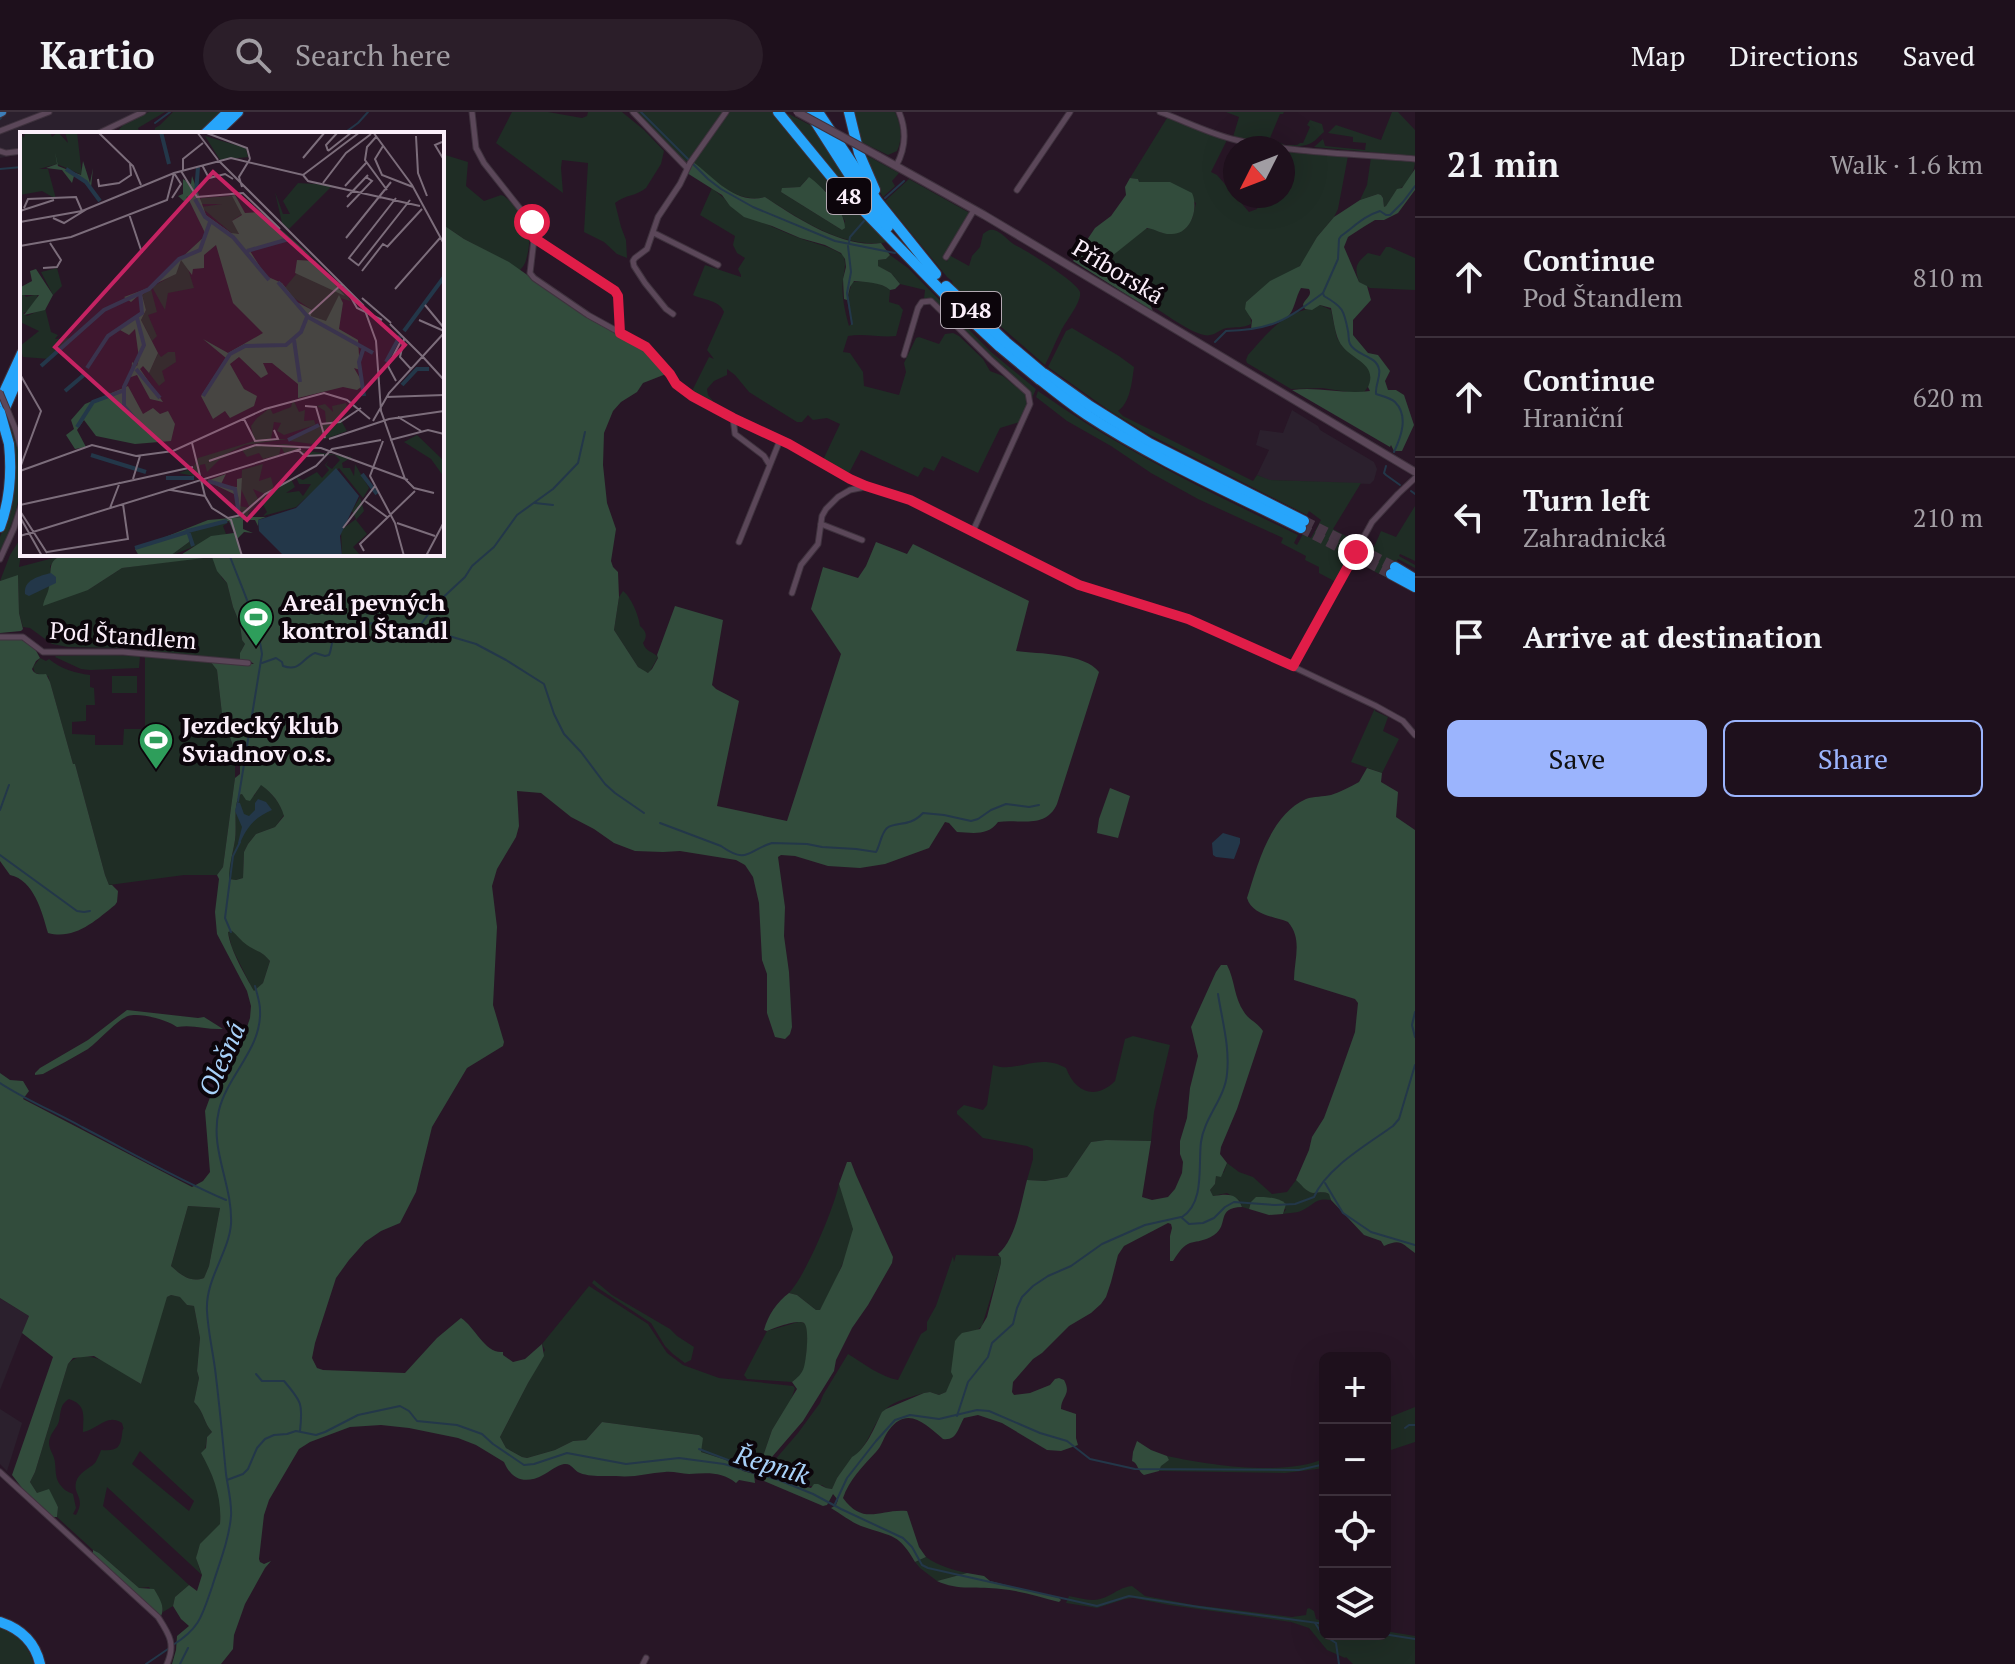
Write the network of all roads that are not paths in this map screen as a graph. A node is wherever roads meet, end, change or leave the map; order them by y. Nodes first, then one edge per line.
1 (49, 112) edge
2 (143, 112) edge
3 (228, 112) edge
4 (238, 112) edge
5 (472, 112) edge
6 (633, 112) edge
7 (726, 112) edge
8 (778, 112) edge
9 (797, 112) edge
10 (809, 112) edge
11 (818, 112) edge
12 (849, 112) edge
13 (899, 112) edge
14 (1070, 112) edge
15 (1160, 112) edge
16 (0, 131) edge
17 (101, 132) edge
18 (207, 132) edge
19 (217, 132) edge
20 (0, 151) edge
21 (20, 151) edge
22 (1415, 159) edge
23 (690, 164) junction
24 (896, 166) junction
25 (1017, 190) dead end
26 (974, 210) junction
27 (654, 233) junction
28 (534, 238) junction
29 (906, 240) junction
30 (946, 257) dead end
31 (718, 265) dead end
32 (927, 275) junction
33 (673, 314) dead end
34 (620, 333) junction
35 (904, 355) dead end
36 (20, 357) edge
37 (20, 374) edge
38 (1042, 377) junction
39 (0, 392) edge
40 (0, 401) edge
41 (0, 412) edge
42 (733, 418) junction
43 (0, 421) edge
44 (780, 440) junction
45 (20, 445) edge
46 (769, 465) junction
47 (1415, 469) edge
48 (1415, 478) edge
49 (866, 486) junction
50 (20, 509) edge
51 (821, 524) junction
52 (1302, 525) tunnel mouth
53 (0, 527) edge
54 (973, 531) junction
55 (862, 540) dead end
56 (739, 542) dead end
57 (0, 559) edge
58 (1415, 579) edge
59 (1415, 587) edge
60 (792, 593) dead end
61 (0, 637) edge
62 (248, 663) dead end
63 (1293, 666) junction
64 (1415, 735) edge
65 (0, 1472) edge
66 (0, 1622) edge
67 (40, 1664) edge
68 (167, 1664) edge

1 - 16 street
2 - 17 street
3 - 18 highway
4 - 19 highway
5 - 28 street
6 - 23 street
7 - 23 street
8 - 32 highway, 48
9 - 24 main road, Příborská, bridge
10 - 32 highway, D48
11 - 29 highway, D48
12 - 29 highway
13 - 24 street
14 - 25 street
15 - 22 street
20 - 21 street
23 - 27 street
24 - 26 main road, Příborská
26 - 30 street
26 - 47 main road, Příborská
27 - 31 street
27 - 33 street
28 - 34 street
28 - 34 street
29 - 38 highway, D48
32 - 38 highway, D48
34 - 42 street
35 - 54 street
36 - 40 highway
37 - 43 highway
38 - 52 highway, D48
39 - 45 street, bridge
41 - 53 highway, bridge
42 - 44 street
42 - 46 street
44 - 46 street
44 - 49 street
46 - 56 street
48 - 63 street
49 - 51 street
49 - 54 street
50 - 57 street
51 - 55 street
51 - 60 street
54 - 63 street
58 - 59 highway
61 - 62 street, Pod Štandlem
63 - 64 street
65 - 68 street
66 - 67 highway

